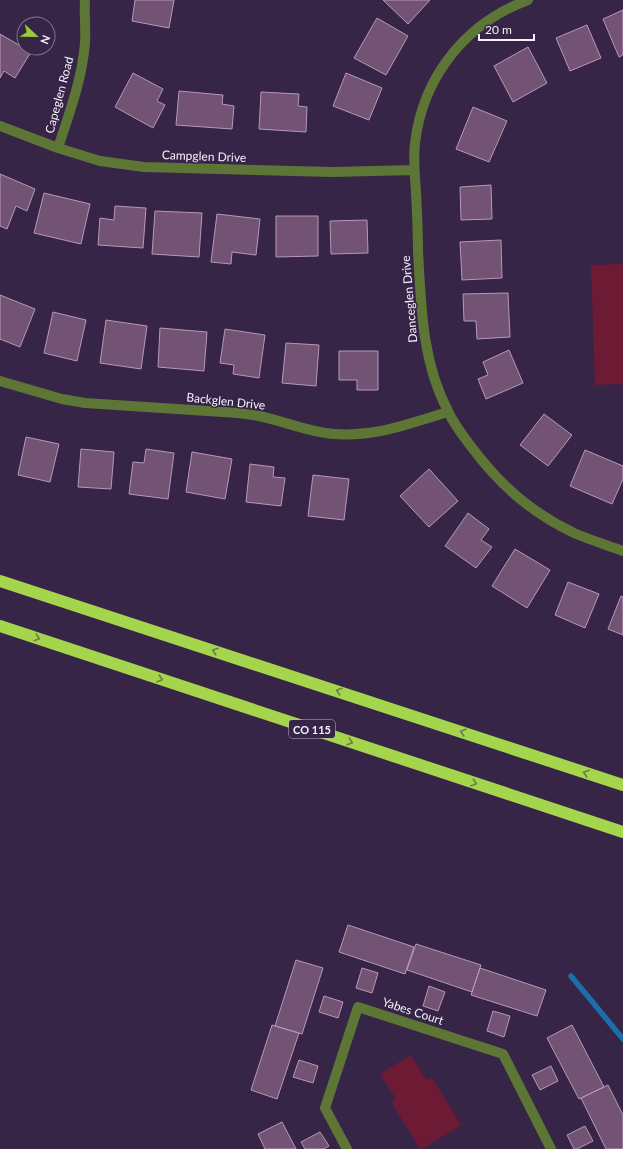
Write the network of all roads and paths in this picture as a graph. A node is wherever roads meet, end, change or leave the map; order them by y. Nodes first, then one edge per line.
1 (85, 0) edge
2 (528, 0) edge
3 (0, 126) edge
4 (58, 148) junction
5 (414, 170) junction
6 (0, 381) edge
7 (448, 412) junction
8 (623, 551) edge
9 (0, 581) edge
10 (0, 626) edge
11 (623, 785) edge
12 (623, 832) edge
13 (346, 1149) edge
14 (551, 1149) edge

1 - 4 street, Capeglen Road
2 - 5 street, Danceglen Drive
3 - 4 street, Campglen Drive
4 - 5 street, Campglen Drive
5 - 7 street, Danceglen Drive
6 - 7 street, Backglen Drive
7 - 8 street, Danceglen Drive
11 -> 9 highway
10 -> 12 highway, CO 115
13 - 14 street, Yabes Court

